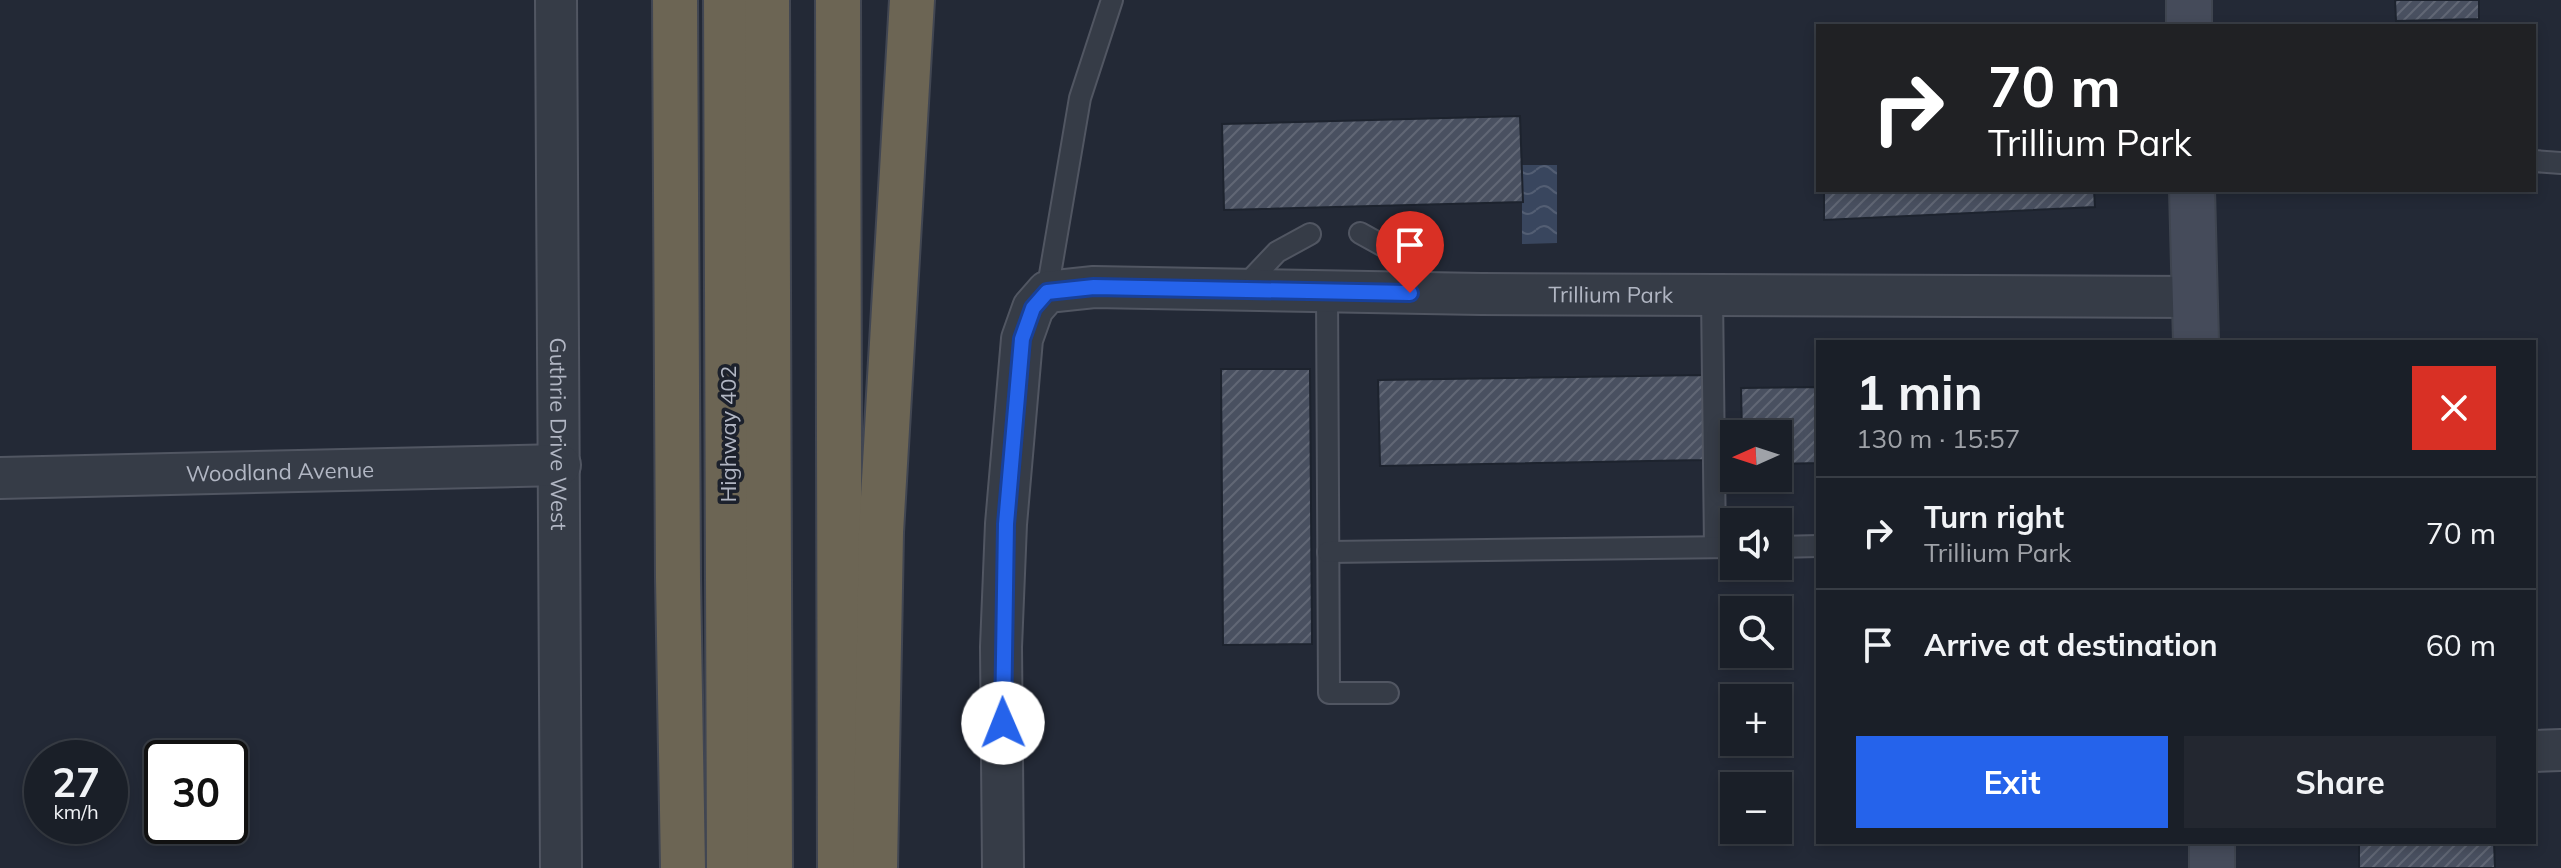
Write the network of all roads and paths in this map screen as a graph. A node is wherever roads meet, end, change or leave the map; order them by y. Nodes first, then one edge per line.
1 (556, 0) edge
2 (675, 0) edge
3 (726, 0) edge
4 (767, 0) edge
5 (838, 0) edge
6 (912, 0) edge
7 (1112, 0) edge
8 (2189, 0) edge
9 (2189, 24) edge
10 (2536, 161) edge
11 (2561, 163) edge
12 (2192, 192) edge
13 (1360, 233) dead end
14 (1310, 234) dead end
15 (1241, 290) junction
16 (1327, 292) junction
17 (1437, 294) junction
18 (1712, 295) junction
19 (2194, 297) junction
20 (1040, 300) junction
21 (2196, 340) edge
22 (560, 465) junction
23 (0, 478) edge
24 (1723, 508) edge
25 (1816, 546) edge
26 (1720, 547) edge
27 (1792, 547) edge
28 (1328, 552) junction
29 (1388, 693) dead end
30 (2561, 750) edge
31 (2536, 751) edge
32 (2212, 844) edge
33 (561, 868) edge
34 (683, 868) edge
35 (729, 868) edge
36 (770, 868) edge
37 (840, 868) edge
38 (875, 868) edge
39 (1003, 868) edge
40 (2212, 868) edge

1 - 22 street, Guthrie Drive West
2 - 34 highway
3 - 35 highway, Highway 402
4 - 36 highway
5 - 37 highway
6 - 38 highway
7 - 20 lane
8 - 9 main road
10 - 11 lane
12 - 19 main road
13 - 17 lane
14 - 15 lane
15 - 16 street, Trillium Park
15 - 20 street, Trillium Park
16 - 17 street, Trillium Park
16 - 28 lane
17 - 18 street, Trillium Park
18 - 19 street, Trillium Park
18 - 24 lane
19 - 21 main road
20 - 39 street
22 - 23 street, Woodland Avenue
22 - 33 street, Guthrie Drive West
25 - 27 lane
26 - 28 lane
28 - 29 lane
30 - 31 street
32 - 40 main road

